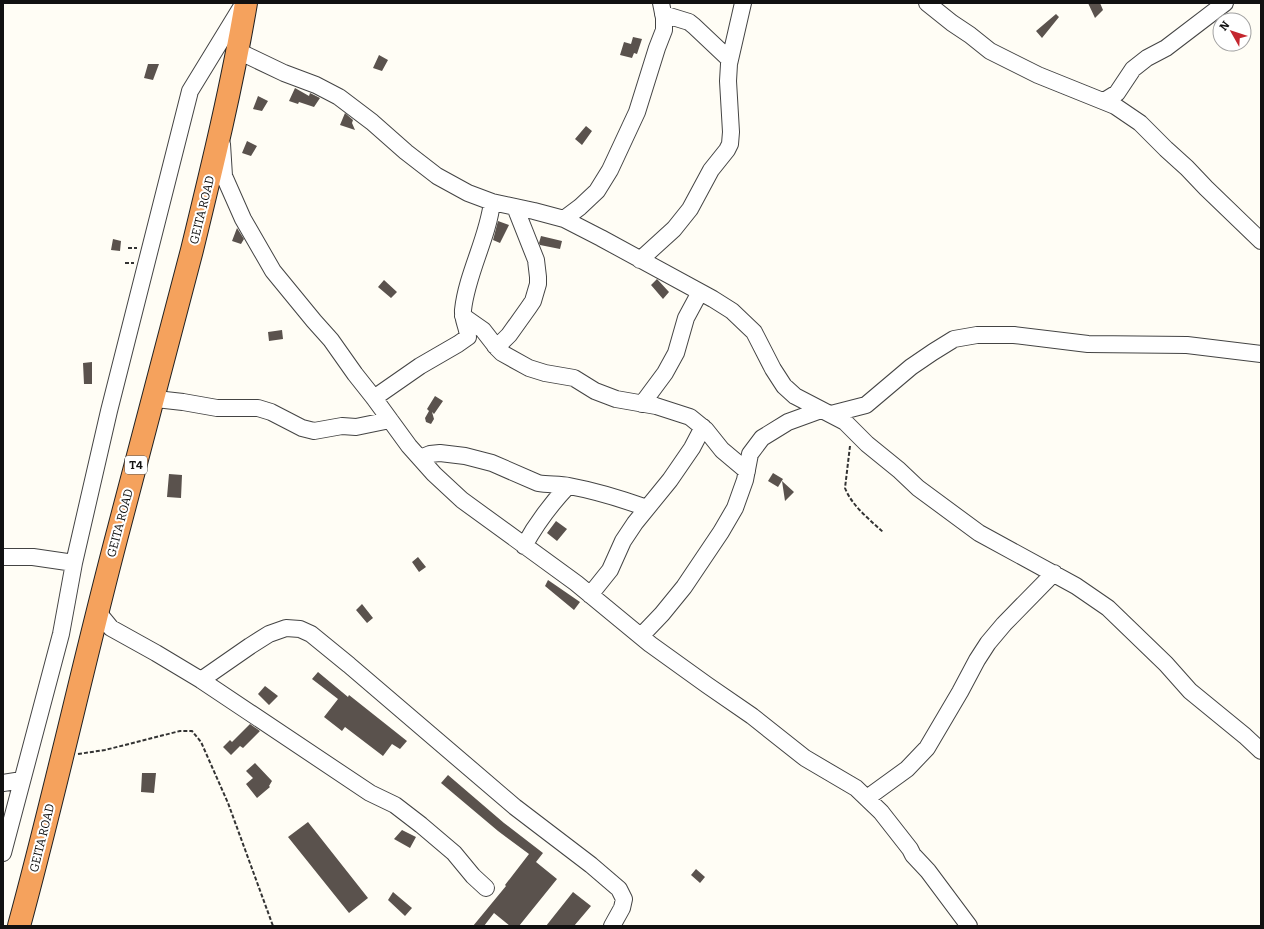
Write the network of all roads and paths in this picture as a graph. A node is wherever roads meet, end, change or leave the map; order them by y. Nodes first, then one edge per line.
1 (245, 3) edge
2 (743, 3) edge
3 (927, 3) edge
4 (1225, 3) edge
5 (662, 9) edge
6 (238, 51) junction
7 (730, 60) junction
8 (1104, 101) junction
9 (221, 129) junction
10 (492, 202) junction
11 (515, 207) junction
12 (564, 219) junction
13 (1261, 241) edge
14 (640, 260) junction
15 (700, 292) junction
16 (463, 316) junction
17 (495, 346) junction
18 (1261, 354) edge
19 (155, 394) junction
20 (374, 398) junction
21 (642, 404) junction
22 (826, 412) junction
23 (390, 420) junction
24 (703, 427) junction
25 (853, 430) junction
26 (420, 458) junction
27 (747, 471) junction
28 (568, 486) junction
29 (647, 508) junction
30 (883, 532) dead end
31 (524, 546) junction
32 (3, 557) edge
33 (74, 563) junction
34 (1054, 574) junction
35 (590, 595) junction
36 (97, 611) junction
37 (641, 636) junction
38 (200, 680) junction
39 (1261, 751) edge
40 (62, 756) junction
41 (22, 780) junction
42 (3, 783) edge
43 (867, 798) junction
44 (3, 853) edge
45 (486, 888) dead end
46 (19, 926) edge
47 (273, 926) edge
48 (612, 926) edge
49 (969, 926) edge

1 - 6 highway, GEITA ROAD / T4
1 - 33 street
2 - 7 street
3 - 8 street
4 - 8 street
5 - 7 street
5 - 12 street
6 - 9 highway, GEITA ROAD / T4
6 - 10 street
7 - 14 street
8 - 13 street
9 - 19 highway, GEITA ROAD / T4
9 - 20 street
10 - 11 street
10 - 16 street
11 - 12 street
11 - 17 street
12 - 14 street
14 - 15 street
15 - 21 street
15 - 22 street
16 - 17 street
16 - 20 street
17 - 21 street
18 - 22 street
19 - 23 street
19 - 36 highway, GEITA ROAD / T4
20 - 23 street
21 - 24 street
22 - 25 street
22 - 27 street
23 - 26 street
24 - 27 street
24 - 29 street
25 - 30 path
25 - 34 street
26 - 28 street
26 - 31 street
27 - 37 street
28 - 29 street
28 - 31 street
29 - 35 street
31 - 35 street
32 - 33 street
33 - 41 street
34 - 39 street
34 - 43 street
35 - 37 street
36 - 38 street
36 - 40 highway, GEITA ROAD / T4
37 - 43 street
38 - 45 street
38 - 48 street
40 - 46 highway, GEITA ROAD / T4
40 - 47 path
41 - 42 street
41 - 44 street
43 - 49 street

